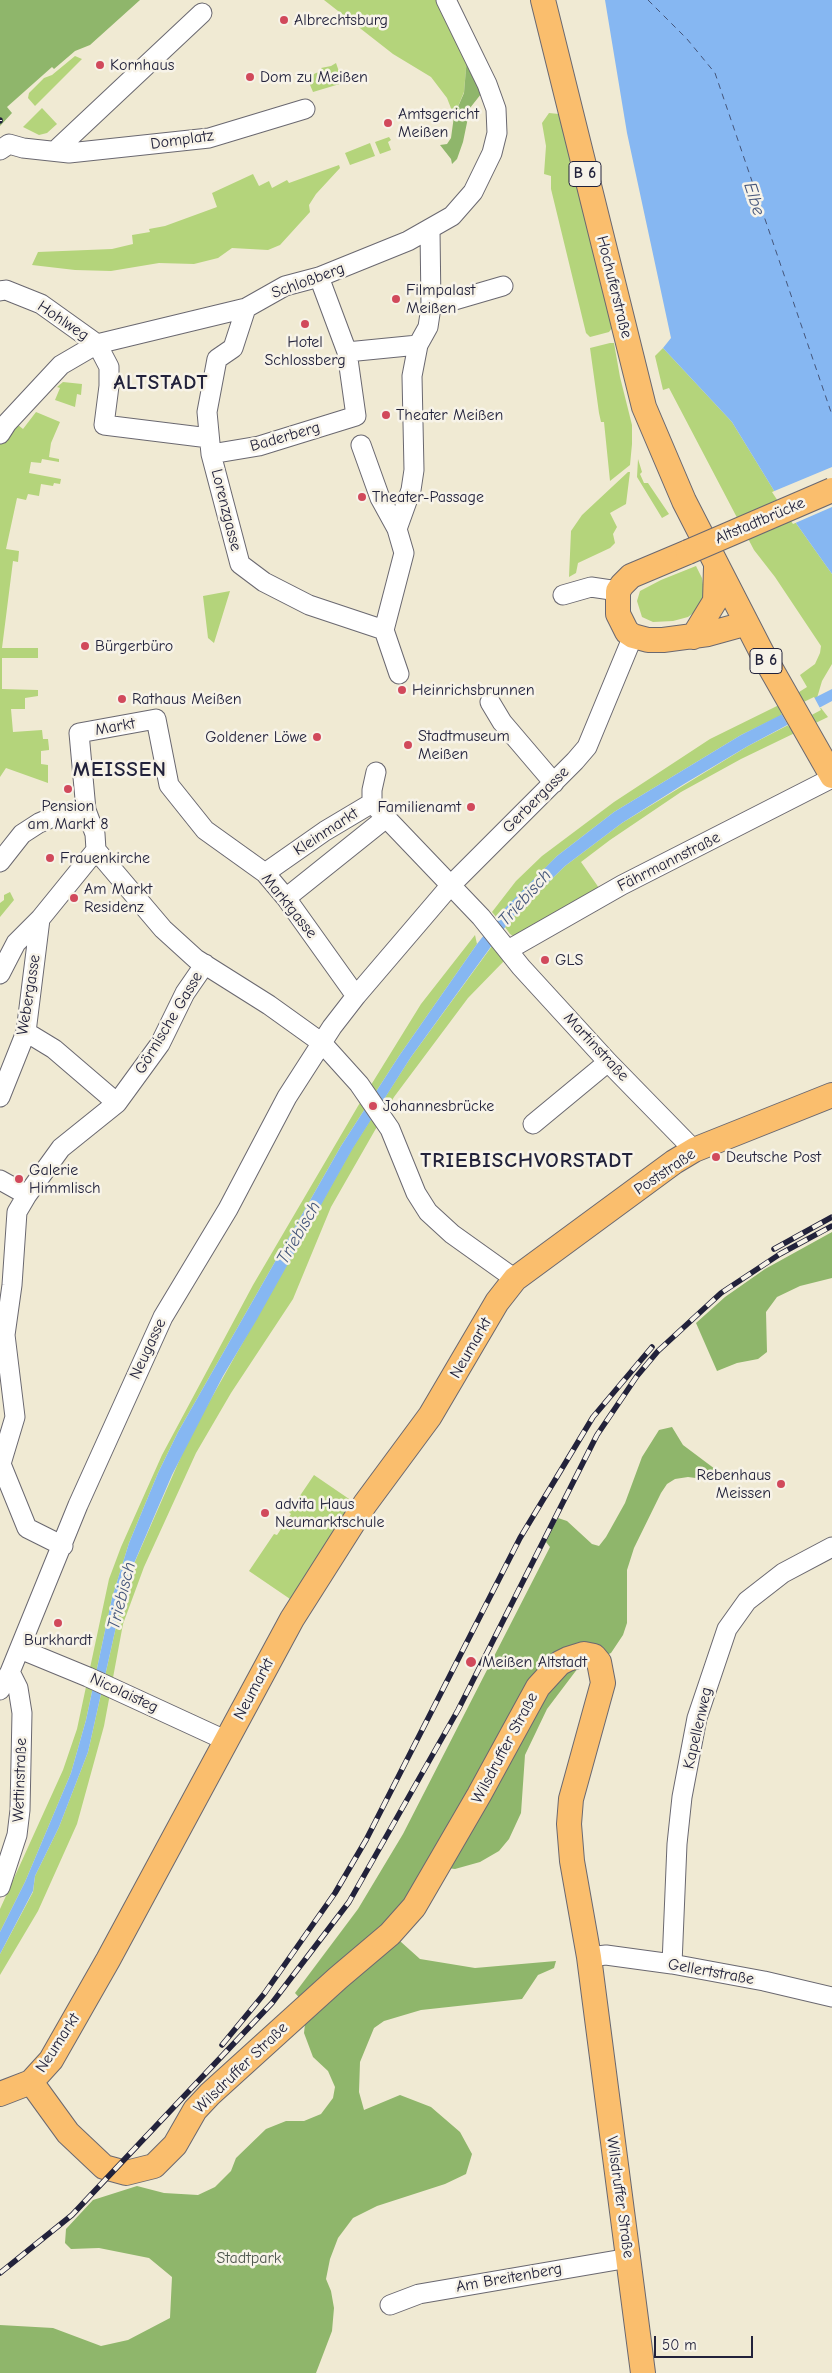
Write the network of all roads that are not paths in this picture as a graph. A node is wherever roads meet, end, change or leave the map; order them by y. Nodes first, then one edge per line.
1 (446, 0) edge
2 (543, 0) edge
3 (202, 13) dead end
4 (306, 109) dead end
5 (0, 150) edge
6 (55, 152) junction
7 (430, 230) junction
8 (319, 277) junction
9 (503, 286) dead end
10 (0, 290) edge
11 (431, 307) junction
12 (246, 308) junction
13 (96, 344) junction
14 (418, 345) junction
15 (347, 352) junction
16 (0, 434) edge
17 (361, 445) dead end
18 (210, 446) junction
19 (832, 490) edge
20 (397, 529) junction
21 (716, 562) junction
22 (618, 590) junction
23 (564, 595) dead end
24 (745, 620) junction
25 (384, 630) junction
26 (634, 636) junction
27 (693, 637) junction
28 (399, 674) dead end
29 (490, 702) dead end
30 (376, 772) dead end
31 (832, 777) edge
32 (554, 782) junction
33 (169, 785) joint
34 (372, 803) junction
35 (86, 810) junction
36 (386, 818) junction
37 (96, 842) junction
38 (0, 862) edge
39 (264, 873) junction
40 (450, 886) junction
41 (286, 898) junction
42 (40, 919) junction
43 (505, 945) junction
44 (205, 964) junction
45 (0, 974) edge
46 (356, 996) junction
47 (26, 1032) junction
48 (322, 1042) junction
49 (608, 1062) junction
50 (832, 1095) edge
51 (0, 1098) edge
52 (118, 1103) junction
53 (533, 1124) dead end
54 (694, 1150) junction
55 (0, 1180) edge
56 (26, 1203) junction
57 (515, 1280) junction
58 (1, 1466) edge
59 (63, 1546) junction
60 (832, 1547) edge
61 (20, 1649) junction
62 (5, 1672) edge
63 (0, 1690) edge
64 (227, 1741) junction
65 (0, 1887) edge
66 (589, 1957) junction
67 (672, 1964) junction
68 (832, 1997) edge
69 (31, 2082) junction
70 (0, 2094) edge
71 (628, 2258) junction
72 (390, 2305) dead end
73 (643, 2373) edge

1 - 7 street, Schloßberg
2 - 21 main road, Hochuferstraße / B 6
3 - 6 street
4 - 6 street, Domplatz
5 - 6 street, Domplatz
7 - 8 street, Schloßberg
7 - 11 street
8 - 12 street, Schloßberg
8 - 15 street
9 - 11 street
10 - 13 street, Hohlweg
11 - 14 street
12 - 13 street, Schloßberg
12 - 18 street, Lorenzgasse
13 - 16 street, Schloßberg
13 - 18 street, Baderberg
14 - 15 street
14 - 20 street
15 - 18 street, Baderberg
17 - 20 street
18 - 25 street, Lorenzgasse
19 - 22 main road, Altstadtbrücke, bridge
20 - 25 street
21 - 24 main road, B 6
21 - 27 main road
22 - 23 street
22 - 26 main road
24 - 27 main road
24 - 31 main road, B 6
25 - 28 street
26 - 27 main road
26 - 32 street, Gerbergasse
29 - 32 street
30 - 34 street
31 - 43 street, Fährmannstraße
32 - 40 street, Gerbergasse
33 - 35 street, Markt
33 - 39 street, Marktgasse
34 - 36 street, Kleinmarkt
34 - 39 street, Kleinmarkt
35 - 37 street, Markt
35 - 38 street
36 - 40 street, Kleinmarkt
36 - 41 street, Kleinmarkt
37 - 42 street
37 - 44 street, Markt
39 - 41 street, Marktgasse
40 - 43 street, Martinstraße
40 - 46 street, Gerbergasse
41 - 46 street, Marktgasse
42 - 45 street
42 - 47 street, Webergasse
43 - 49 street, Martinstraße
44 - 48 street, Markt
44 - 52 street, Görnische Gasse
46 - 48 street, Neugasse
47 - 51 street, Webergasse
47 - 52 street
48 - 57 street, Markt
48 - 59 street, Neugasse
49 - 53 street
49 - 54 street, Martinstraße
50 - 54 main road, Poststraße
52 - 56 street, Görnische Gasse
54 - 57 main road, Poststraße
55 - 56 street
56 - 58 street, Görnische Gasse
57 - 64 main road, Neumarkt
58 - 59 street, Görnische Gasse
59 - 61 street, Neugasse
60 - 67 street, Kapellenweg
61 - 62 street, Neugasse
61 - 64 street, Nicolaisteg
62 - 63 street, Neugasse
62 - 65 street, Wettinstraße
64 - 69 main road, Neumarkt
66 - 67 street, Gellertstraße
66 - 69 main road, Wilsdruffer Straße
66 - 71 main road, Wilsdruffer Straße
67 - 68 street, Gellertstraße
69 - 70 main road, Neumarkt
71 - 72 street, Am Breitenberg
71 - 73 main road, Wilsdruffer Straße

